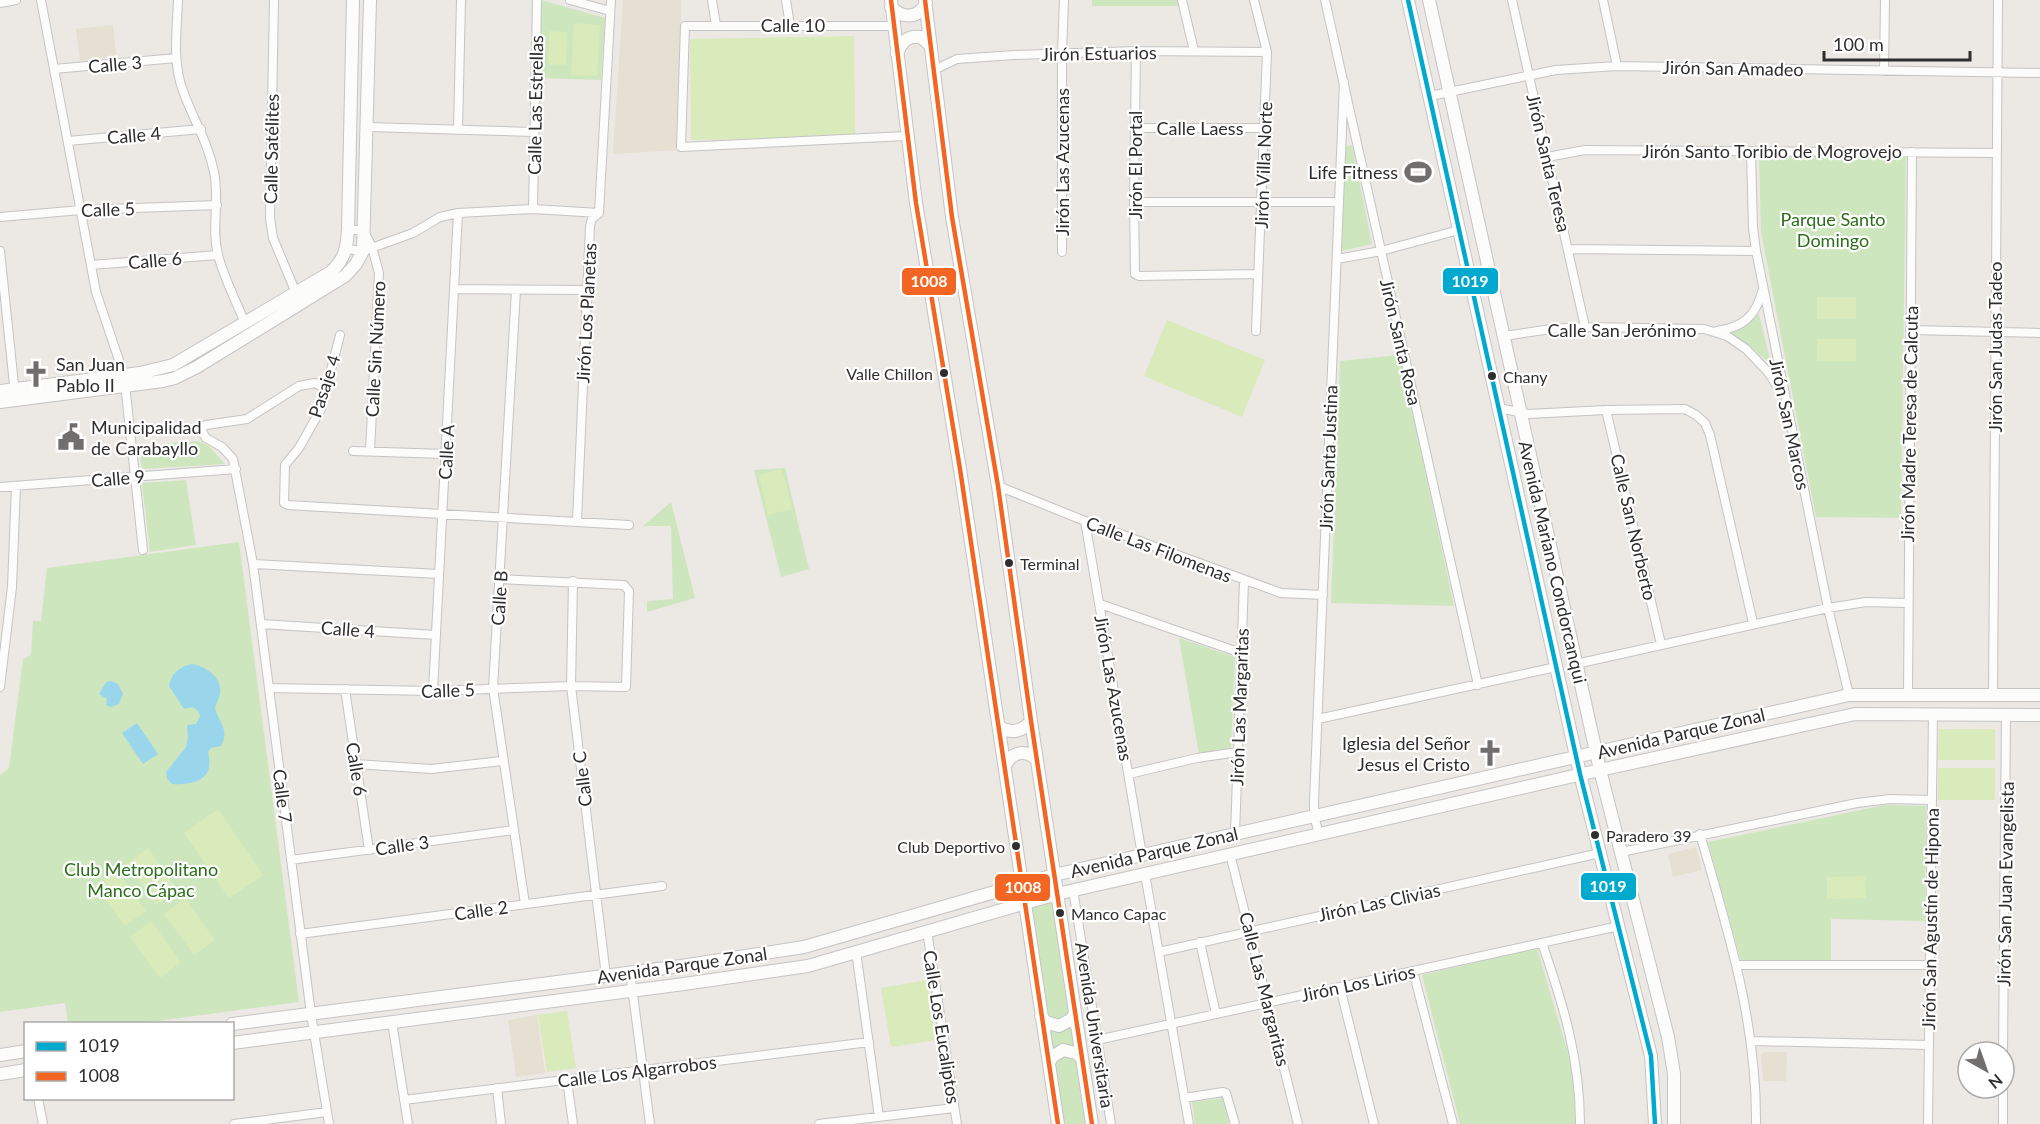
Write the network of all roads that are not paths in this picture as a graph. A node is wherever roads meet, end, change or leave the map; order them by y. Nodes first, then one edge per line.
1 (16, 0) edge
2 (41, 0) edge
3 (178, 0) edge
4 (274, 0) edge
5 (353, 0) edge
6 (370, 0) edge
7 (461, 0) edge
8 (537, 0) edge
9 (570, 0) edge
10 (611, 0) edge
11 (712, 0) edge
12 (786, 0) edge
13 (1064, 0) edge
14 (1182, 0) edge
15 (1254, 0) edge
16 (1325, 0) edge
17 (1408, 0) edge
18 (1429, 0) edge
19 (1512, 0) edge
20 (1603, 0) edge
21 (1884, 0) edge
22 (1998, 0) edge
23 (926, 2) edge
24 (0, 3) edge
25 (891, 4) edge
26 (610, 11) junction
27 (716, 25) junction
28 (790, 25) junction
29 (893, 26) junction
30 (931, 46) junction
31 (1136, 51) junction
32 (1194, 51) junction
33 (1267, 52) junction
34 (1062, 53) junction
35 (897, 54) junction
36 (176, 58) junction
37 (1617, 66) junction
38 (54, 69) junction
39 (934, 70) junction
40 (1884, 70) junction
41 (1997, 73) junction
42 (2040, 73) edge
43 (1529, 76) junction
44 (1344, 82) junction
45 (1450, 92) junction
46 (1430, 96) junction
47 (368, 127) junction
48 (1135, 128) junction
49 (1265, 128) junction
50 (201, 129) junction
51 (458, 130) junction
52 (534, 132) junction
53 (906, 136) junction
54 (68, 141) junction
55 (1751, 151) junction
56 (1912, 152) junction
57 (1997, 153) junction
58 (1547, 157) junction
59 (1262, 201) junction
60 (1134, 202) junction
61 (1339, 202) junction
62 (217, 205) junction
63 (532, 209) junction
64 (81, 210) junction
65 (458, 213) junction
66 (599, 213) junction
67 (0, 217) edge
68 (348, 229) junction
69 (1459, 230) junction
70 (364, 231) junction
71 (347, 249) junction
72 (367, 249) junction
73 (1568, 249) junction
74 (1381, 250) junction
75 (0, 251) edge
76 (1756, 251) junction
77 (1062, 252) dead end
78 (218, 255) junction
79 (1336, 259) junction
80 (91, 265) junction
81 (1258, 274) junction
82 (1763, 288) junction
83 (454, 290) junction
84 (516, 290) junction
85 (586, 290) junction
86 (296, 293) junction
87 (245, 323) junction
88 (1585, 327) junction
89 (1910, 330) junction
90 (1256, 331) dead end
91 (1715, 332) junction
92 (1996, 332) junction
93 (2040, 333) edge
94 (340, 335) dead end
95 (1504, 336) junction
96 (125, 381) junction
97 (327, 389) junction
98 (0, 391) edge
99 (16, 395) junction
100 (1784, 397) junction
101 (0, 402) edge
102 (1499, 408) junction
103 (1606, 410) junction
104 (1519, 412) junction
105 (353, 451) dead end
106 (370, 451) junction
107 (446, 454) junction
108 (236, 469) junction
109 (135, 476) junction
110 (16, 486) junction
111 (998, 486) junction
112 (0, 487) edge
113 (442, 513) junction
114 (504, 517) junction
115 (577, 521) junction
116 (1085, 521) junction
117 (629, 525) dead end
118 (143, 550) dead end
119 (254, 564) junction
120 (439, 574) junction
121 (500, 579) junction
122 (1244, 580) junction
123 (573, 581) junction
124 (1323, 595) junction
125 (1907, 603) junction
126 (1100, 604) junction
127 (1828, 608) junction
128 (1753, 623) junction
129 (261, 624) junction
130 (436, 634) junction
131 (1661, 644) junction
132 (1241, 653) junction
133 (1576, 664) junction
134 (1556, 668) junction
135 (1580, 680) junction
136 (1560, 684) junction
137 (1478, 685) junction
138 (571, 686) junction
139 (0, 687) edge
140 (269, 688) junction
141 (493, 688) junction
142 (345, 689) junction
143 (433, 691) junction
144 (1849, 695) junction
145 (1908, 695) junction
146 (1993, 695) junction
147 (2040, 695) edge
148 (1933, 714) junction
149 (2006, 715) junction
150 (2040, 715) edge
151 (1318, 719) junction
152 (1030, 721) junction
153 (999, 727) junction
154 (1620, 746) junction
155 (1238, 752) junction
156 (1596, 752) junction
157 (1576, 756) junction
158 (1036, 759) junction
159 (502, 761) junction
160 (356, 764) junction
161 (1625, 764) junction
162 (1005, 766) junction
163 (1600, 770) junction
164 (1129, 774) junction
165 (1580, 774) junction
166 (1932, 800) junction
167 (1314, 816) junction
168 (514, 830) junction
169 (1235, 834) junction
170 (1319, 834) junction
171 (1700, 834) junction
172 (369, 850) junction
173 (1621, 852) junction
174 (1600, 853) junction
175 (1230, 854) junction
176 (1142, 855) junction
177 (291, 860) junction
178 (1145, 874) junction
179 (1054, 875) junction
180 (1021, 884) junction
181 (662, 886) dead end
182 (1073, 890) junction
183 (596, 894) junction
184 (1057, 894) junction
185 (1024, 903) junction
186 (525, 904) junction
187 (1619, 926) junction
188 (927, 931) junction
189 (1250, 931) junction
190 (300, 934) junction
191 (1200, 942) junction
192 (1542, 943) junction
193 (856, 951) junction
194 (1159, 951) junction
195 (1736, 965) junction
196 (1930, 965) junction
197 (1413, 971) junction
198 (630, 972) junction
199 (606, 975) junction
200 (1340, 987) junction
201 (632, 991) junction
202 (1269, 1003) junction
203 (1075, 1012) junction
204 (311, 1014) junction
205 (1216, 1014) junction
206 (1041, 1016) junction
207 (393, 1022) junction
208 (234, 1024) edge
209 (1171, 1024) junction
210 (314, 1033) junction
211 (1097, 1040) junction
212 (2004, 1040) edge
213 (1752, 1041) junction
214 (869, 1042) junction
215 (234, 1043) edge
216 (1929, 1045) junction
217 (24, 1051) edge
218 (0, 1055) edge
219 (1081, 1057) junction
220 (1049, 1063) junction
221 (24, 1070) edge
222 (642, 1070) junction
223 (0, 1074) edge
224 (1674, 1074) junction
225 (1653, 1076) junction
226 (567, 1080) junction
227 (497, 1088) junction
228 (1184, 1098) junction
229 (39, 1100) edge
230 (404, 1100) junction
231 (2003, 1100) edge
232 (954, 1108) junction
233 (327, 1112) junction
234 (879, 1117) junction
235 (256, 1123) edge
236 (1058, 1123) edge
237 (42, 1124) edge
238 (234, 1124) edge
239 (329, 1124) edge
240 (408, 1124) edge
241 (501, 1124) edge
242 (573, 1124) edge
243 (650, 1124) edge
244 (819, 1124) edge
245 (957, 1124) edge
246 (1092, 1124) edge
247 (1112, 1124) edge
248 (1189, 1124) edge
249 (1235, 1124) edge
250 (1298, 1124) edge
251 (1374, 1124) edge
252 (1453, 1124) edge
253 (1580, 1124) edge
254 (1655, 1124) edge
255 (1674, 1124) edge
256 (1756, 1124) edge
257 (1928, 1124) edge
258 (2003, 1124) edge

1 - 24 street
2 - 38 street
3 - 36 street
4 - 86 street, Calle Satélites
5 - 68 main road
6 - 47 main road
7 - 51 street
8 - 52 street, Calle Las Estrellas
9 - 26 street
10 - 26 street, Jirón Los Planetas
11 - 27 street
12 - 28 street
13 - 34 street, Jirón Las Azucenas
14 - 32 street
15 - 33 street, Jirón Villa Norte
16 - 44 street, Jirón Santa Rosa
17 - 46 main road, Avenida Mariano Condorcanqui
18 - 45 main road, Avenida Mariano Condorcanqui
19 - 43 street, Jirón Santa Teresa
20 - 37 street
21 - 40 street
22 - 41 street, Jirón San Judas Tadeo
23 - 25 main road
23 - 30 main road, Avenida Universitaria
25 - 29 main road
26 - 66 street, Jirón Los Planetas
27 - 28 street, Calle 10
27 - 53 street, Calle 10
28 - 29 street, Calle 10
29 - 35 main road
30 - 35 main road
30 - 39 main road, Avenida Universitaria
31 - 32 street, Jirón Estuarios
31 - 34 street, Jirón Estuarios
31 - 48 street, Jirón El Portal
32 - 33 street, Jirón Estuarios
33 - 49 street, Jirón Villa Norte
34 - 39 street, Jirón Estuarios
34 - 77 street, Jirón Las Azucenas
35 - 53 main road
36 - 38 street, Calle 3
36 - 50 street
37 - 40 street, Jirón San Amadeo
37 - 43 street, Jirón San Amadeo
38 - 54 street
39 - 111 main road, Avenida Universitaria
40 - 41 street, Jirón San Amadeo
41 - 42 street, Jirón San Amadeo
41 - 57 street, Jirón San Judas Tadeo
43 - 45 street, Jirón San Amadeo
43 - 58 street, Jirón Santa Teresa
44 - 61 street, Jirón Santa Justina
44 - 74 street, Jirón Santa Rosa
45 - 46 street, Jirón San Amadeo
45 - 95 main road, Avenida Mariano Condorcanqui
46 - 69 main road, Avenida Mariano Condorcanqui
47 - 51 street
47 - 70 main road
48 - 49 street, Calle Laess
48 - 60 street, Jirón El Portal
49 - 59 street, Jirón Villa Norte
50 - 54 street, Calle 4
50 - 62 street
51 - 52 street
52 - 63 street, Calle Las Estrellas
53 - 153 main road
54 - 64 street
55 - 56 street, Jirón Santo Toribio de Mogrovejo
55 - 58 street, Jirón Santo Toribio de Mogrovejo
55 - 76 street, Jirón San Marcos
56 - 57 street, Jirón Santo Toribio de Mogrovejo
56 - 89 street, Jirón Madre Teresa de Calcuta
57 - 92 street, Jirón San Judas Tadeo
58 - 73 street, Jirón Santa Teresa
59 - 60 street
59 - 61 street
59 - 81 street, Jirón Villa Norte
60 - 81 street, Jirón El Portal
61 - 79 street, Jirón Santa Justina
62 - 64 street, Calle 5
62 - 78 street
63 - 65 street
63 - 66 street
64 - 67 street, Calle 5
64 - 80 street
65 - 72 street
65 - 83 street, Calle A
66 - 85 street, Jirón Los Planetas
68 - 70 street
68 - 71 main road
69 - 74 street
69 - 102 main road, Avenida Mariano Condorcanqui
70 - 72 main road
71 - 72 street
71 - 86 main road
72 - 96 main road
72 - 106 street, Calle Sin Número
73 - 76 street
73 - 88 street, Jirón Santa Teresa
74 - 79 street
74 - 137 street, Jirón Santa Rosa
75 - 99 street
76 - 82 street, Jirón San Marcos
78 - 80 street, Calle 6
78 - 87 street
79 - 124 street, Jirón Santa Justina
80 - 96 street
81 - 90 street, Jirón Villa Norte
82 - 91 street
82 - 100 street, Jirón San Marcos
83 - 84 street
83 - 107 street, Calle A
84 - 85 street
84 - 114 street, Calle B
85 - 115 street, Jirón Los Planetas
86 - 87 main road
87 - 96 main road
88 - 91 street, Calle San Jerónimo
88 - 95 street, Calle San Jerónimo
89 - 92 street
89 - 125 street, Jirón Madre Teresa de Calcuta
91 - 100 street, Calle San Jerónimo
92 - 93 street
92 - 146 street, Jirón San Judas Tadeo
94 - 97 street, Pasaje 4
95 - 104 main road, Avenida Mariano Condorcanqui
96 - 99 main road
96 - 109 street
97 - 108 street
97 - 113 street, Pasaje 4
98 - 99 main road
99 - 101 main road
100 - 127 street, Jirón San Marcos
102 - 104 street
102 - 134 main road, Avenida Mariano Condorcanqui
103 - 104 street
103 - 128 street
103 - 131 street, Calle San Norberto
104 - 133 main road, Avenida Mariano Condorcanqui
105 - 106 street
106 - 107 street
107 - 113 street, Calle A
108 - 109 street, Calle 9
108 - 119 street, Calle 7
109 - 110 street, Calle 9
109 - 118 street
110 - 112 street, Calle 9
110 - 139 street
111 - 116 street, Calle Las Filomenas
111 - 152 main road, Avenida Universitaria
113 - 114 street
113 - 120 street, Calle A
114 - 115 street
114 - 121 street, Calle B
115 - 117 street
116 - 122 street, Calle Las Filomenas
116 - 126 street, Jirón Las Azucenas
119 - 120 street
119 - 129 street, Calle 7
120 - 130 street, Calle A
121 - 123 street
121 - 141 street, Calle B
122 - 124 street, Calle Las Filomenas
122 - 132 street, Jirón Las Margaritas
123 - 138 street, Calle C
123 - 138 street, Calle 5
124 - 151 street, Jirón Santa Justina
125 - 127 street
125 - 145 street, Jirón Madre Teresa de Calcuta
126 - 132 street
126 - 164 street, Jirón Las Azucenas
127 - 128 street
127 - 144 street, Jirón San Marcos
128 - 131 street
129 - 130 street, Calle 4
129 - 140 street, Calle 7
130 - 143 street, Calle A
131 - 133 street
132 - 155 street, Jirón Las Margaritas
133 - 135 main road, Avenida Mariano Condorcanqui
134 - 136 main road, Avenida Mariano Condorcanqui
134 - 137 street
135 - 136 main road
135 - 156 main road, Avenida Mariano Condorcanqui
136 - 157 main road, Avenida Mariano Condorcanqui
137 - 151 street
138 - 141 street, Calle 5
138 - 183 street, Calle C
140 - 142 street, Calle 5
140 - 177 street, Calle 7
141 - 143 street, Calle 5
141 - 159 street, Calle B
142 - 143 street, Calle 5
142 - 160 street, Calle 6
144 - 145 main road, Avenida Parque Zonal
144 - 154 main road, Avenida Parque Zonal
145 - 146 main road, Avenida Parque Zonal
146 - 147 main road, Avenida Parque Zonal
148 - 149 main road, Avenida Parque Zonal
148 - 161 main road, Avenida Parque Zonal
148 - 166 street, Jirón San Agustín de Hipona
149 - 150 main road, Avenida Parque Zonal
149 - 212 street, Jirón San Juan Evangelista
151 - 167 street, Jirón Santa Justina
152 - 153 main road
152 - 158 main road, Avenida Universitaria
153 - 162 main road
154 - 156 main road, Avenida Parque Zonal
154 - 161 main road
155 - 164 street
155 - 169 street, Jirón Las Margaritas
156 - 157 main road, Avenida Parque Zonal
156 - 163 main road, Avenida Mariano Condorcanqui
157 - 165 main road, Avenida Mariano Condorcanqui
157 - 167 main road, Avenida Parque Zonal
158 - 162 main road
158 - 179 main road, Avenida Universitaria
159 - 160 street
159 - 168 street, Calle B
160 - 172 street, Calle 6
161 - 163 main road, Avenida Parque Zonal
162 - 180 main road
163 - 165 main road, Avenida Parque Zonal
163 - 173 main road, Avenida Mariano Condorcanqui
164 - 176 street, Jirón Las Azucenas
165 - 170 main road, Avenida Parque Zonal
165 - 174 main road, Avenida Mariano Condorcanqui
166 - 171 street
166 - 196 street, Jirón San Agustín de Hipona
167 - 169 main road, Avenida Parque Zonal
167 - 170 street, Jirón Santa Justina
168 - 172 street, Calle 3
168 - 186 street, Calle B
169 - 176 main road, Avenida Parque Zonal
170 - 175 main road, Avenida Parque Zonal
171 - 173 street
171 - 195 street
172 - 177 street, Calle 3
173 - 224 main road, Avenida Mariano Condorcanqui
174 - 187 main road, Avenida Mariano Condorcanqui
174 - 189 street, Jirón Las Clivias
175 - 178 main road, Avenida Parque Zonal
175 - 189 street, Calle Las Margaritas
176 - 179 main road, Avenida Parque Zonal
177 - 190 street, Calle 7
178 - 182 main road, Avenida Parque Zonal
178 - 194 street
179 - 180 main road, Avenida Parque Zonal
179 - 184 main road, Avenida Universitaria
180 - 185 main road
180 - 198 main road, Avenida Parque Zonal
181 - 183 street, Calle 2
182 - 184 main road, Avenida Parque Zonal
182 - 211 street, Avenida Universitaria
183 - 186 street, Calle 2
183 - 199 street, Calle C
184 - 185 main road, Avenida Parque Zonal
184 - 203 main road, Avenida Universitaria
185 - 188 main road, Avenida Parque Zonal
185 - 206 main road
186 - 190 street, Calle 2
187 - 192 street, Jirón Los Lirios
187 - 225 main road, Avenida Mariano Condorcanqui
188 - 193 main road, Avenida Parque Zonal
188 - 232 street, Calle Los Eucaliptos
189 - 191 street, Jirón Las Clivias
189 - 202 street, Calle Las Margaritas
190 - 204 street, Calle 7
191 - 194 street, Jirón Las Clivias
191 - 205 street
192 - 197 street, Jirón Los Lirios
192 - 253 street
193 - 201 main road, Avenida Parque Zonal
193 - 214 street
194 - 209 street
195 - 196 street
195 - 213 street
196 - 216 street, Jirón San Agustín de Hipona
197 - 200 street, Jirón Los Lirios
197 - 252 street
198 - 199 main road, Avenida Parque Zonal
198 - 201 street
199 - 204 main road, Avenida Parque Zonal
200 - 202 street, Jirón Los Lirios
200 - 251 street
201 - 207 main road, Avenida Parque Zonal
201 - 222 street
202 - 205 street, Jirón Los Lirios
202 - 250 street, Calle Las Margaritas
203 - 206 main road
203 - 219 main road, Avenida Universitaria
204 - 208 main road, Avenida Parque Zonal
204 - 210 street, Calle 7
205 - 209 street, Jirón Los Lirios
206 - 220 main road
207 - 210 main road, Avenida Parque Zonal
207 - 230 street
209 - 211 street, Jirón Los Lirios
209 - 228 street
210 - 215 main road, Avenida Parque Zonal
210 - 233 street, Calle 7
211 - 247 street, Avenida Universitaria
213 - 216 street
213 - 256 street
214 - 222 street, Calle Los Algarrobos
214 - 234 street
216 - 257 street, Jirón San Agustín de Hipona
217 - 218 main road
219 - 220 main road
219 - 246 main road, Avenida Universitaria
220 - 236 main road
221 - 223 main road
222 - 226 street, Calle Los Algarrobos
222 - 243 street
224 - 225 main road
224 - 255 main road, Avenida Mariano Condorcanqui
225 - 254 main road, Avenida Mariano Condorcanqui
226 - 227 street, Calle Los Algarrobos
226 - 242 street
227 - 230 street, Calle Los Algarrobos
227 - 241 street
228 - 248 street
228 - 249 street
229 - 237 street
230 - 240 street
231 - 258 street
232 - 234 street
232 - 245 street, Calle Los Eucaliptos
233 - 235 street
233 - 239 street, Calle 7
234 - 244 street
235 - 238 street

